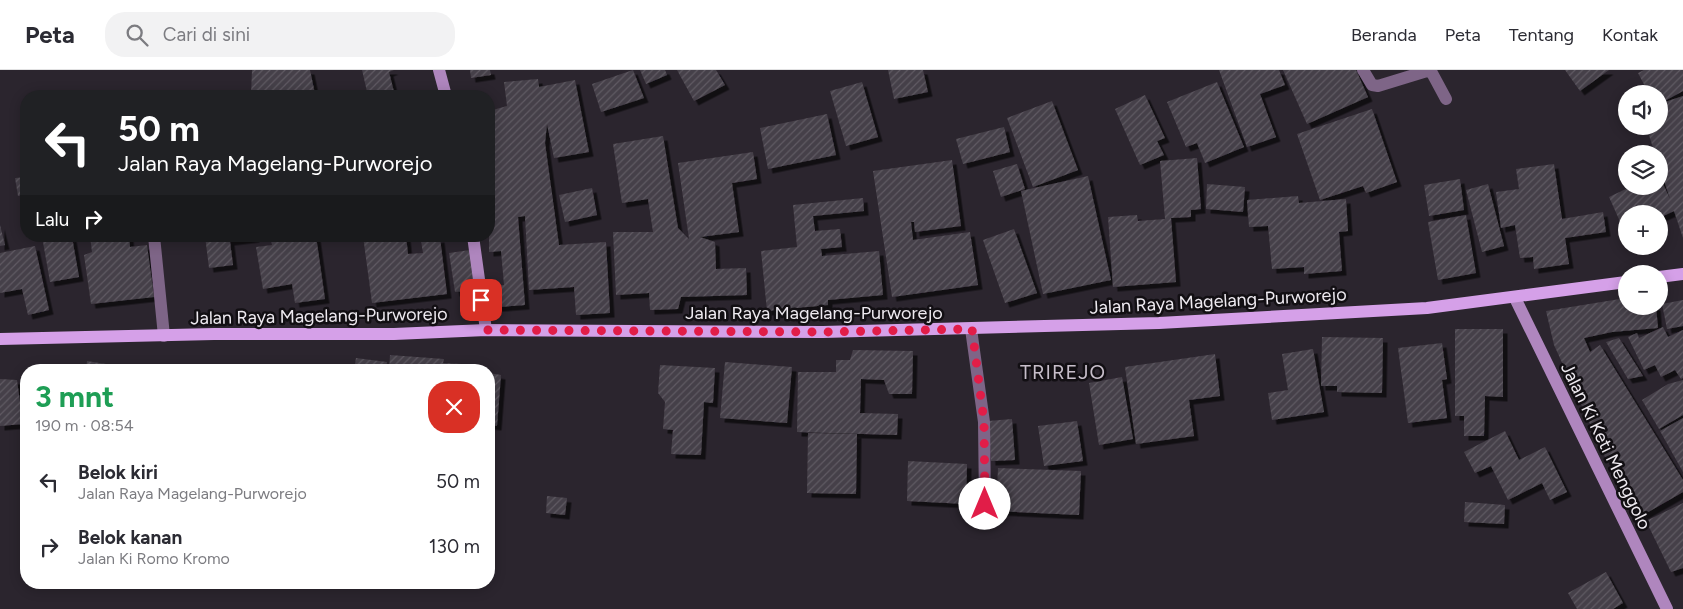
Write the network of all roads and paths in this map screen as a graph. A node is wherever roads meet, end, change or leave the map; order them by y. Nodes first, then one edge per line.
1 (439, 70) edge
2 (1363, 70) edge
3 (444, 90) edge
4 (1446, 99) dead end
5 (155, 242) edge
6 (474, 242) edge
7 (1683, 274) edge
8 (1668, 276) edge
9 (1618, 283) edge
10 (1515, 298) junction
11 (972, 329) junction
12 (486, 330) junction
13 (164, 336) junction
14 (0, 339) edge
15 (985, 504) dead end
16 (1667, 609) edge

1 - 3 street
2 - 4 street
5 - 13 street
6 - 12 street
7 - 8 main road
9 - 10 main road, Jalan Raya Magelang-Purworejo
10 - 11 main road, Jalan Raya Magelang-Purworejo
10 - 16 street, Jalan Ki Keti Menggolo
11 - 12 main road, Jalan Raya Magelang-Purworejo
11 - 15 street
12 - 13 main road, Jalan Raya Magelang-Purworejo
13 - 14 main road, Jalan Raya Magelang-Purworejo

